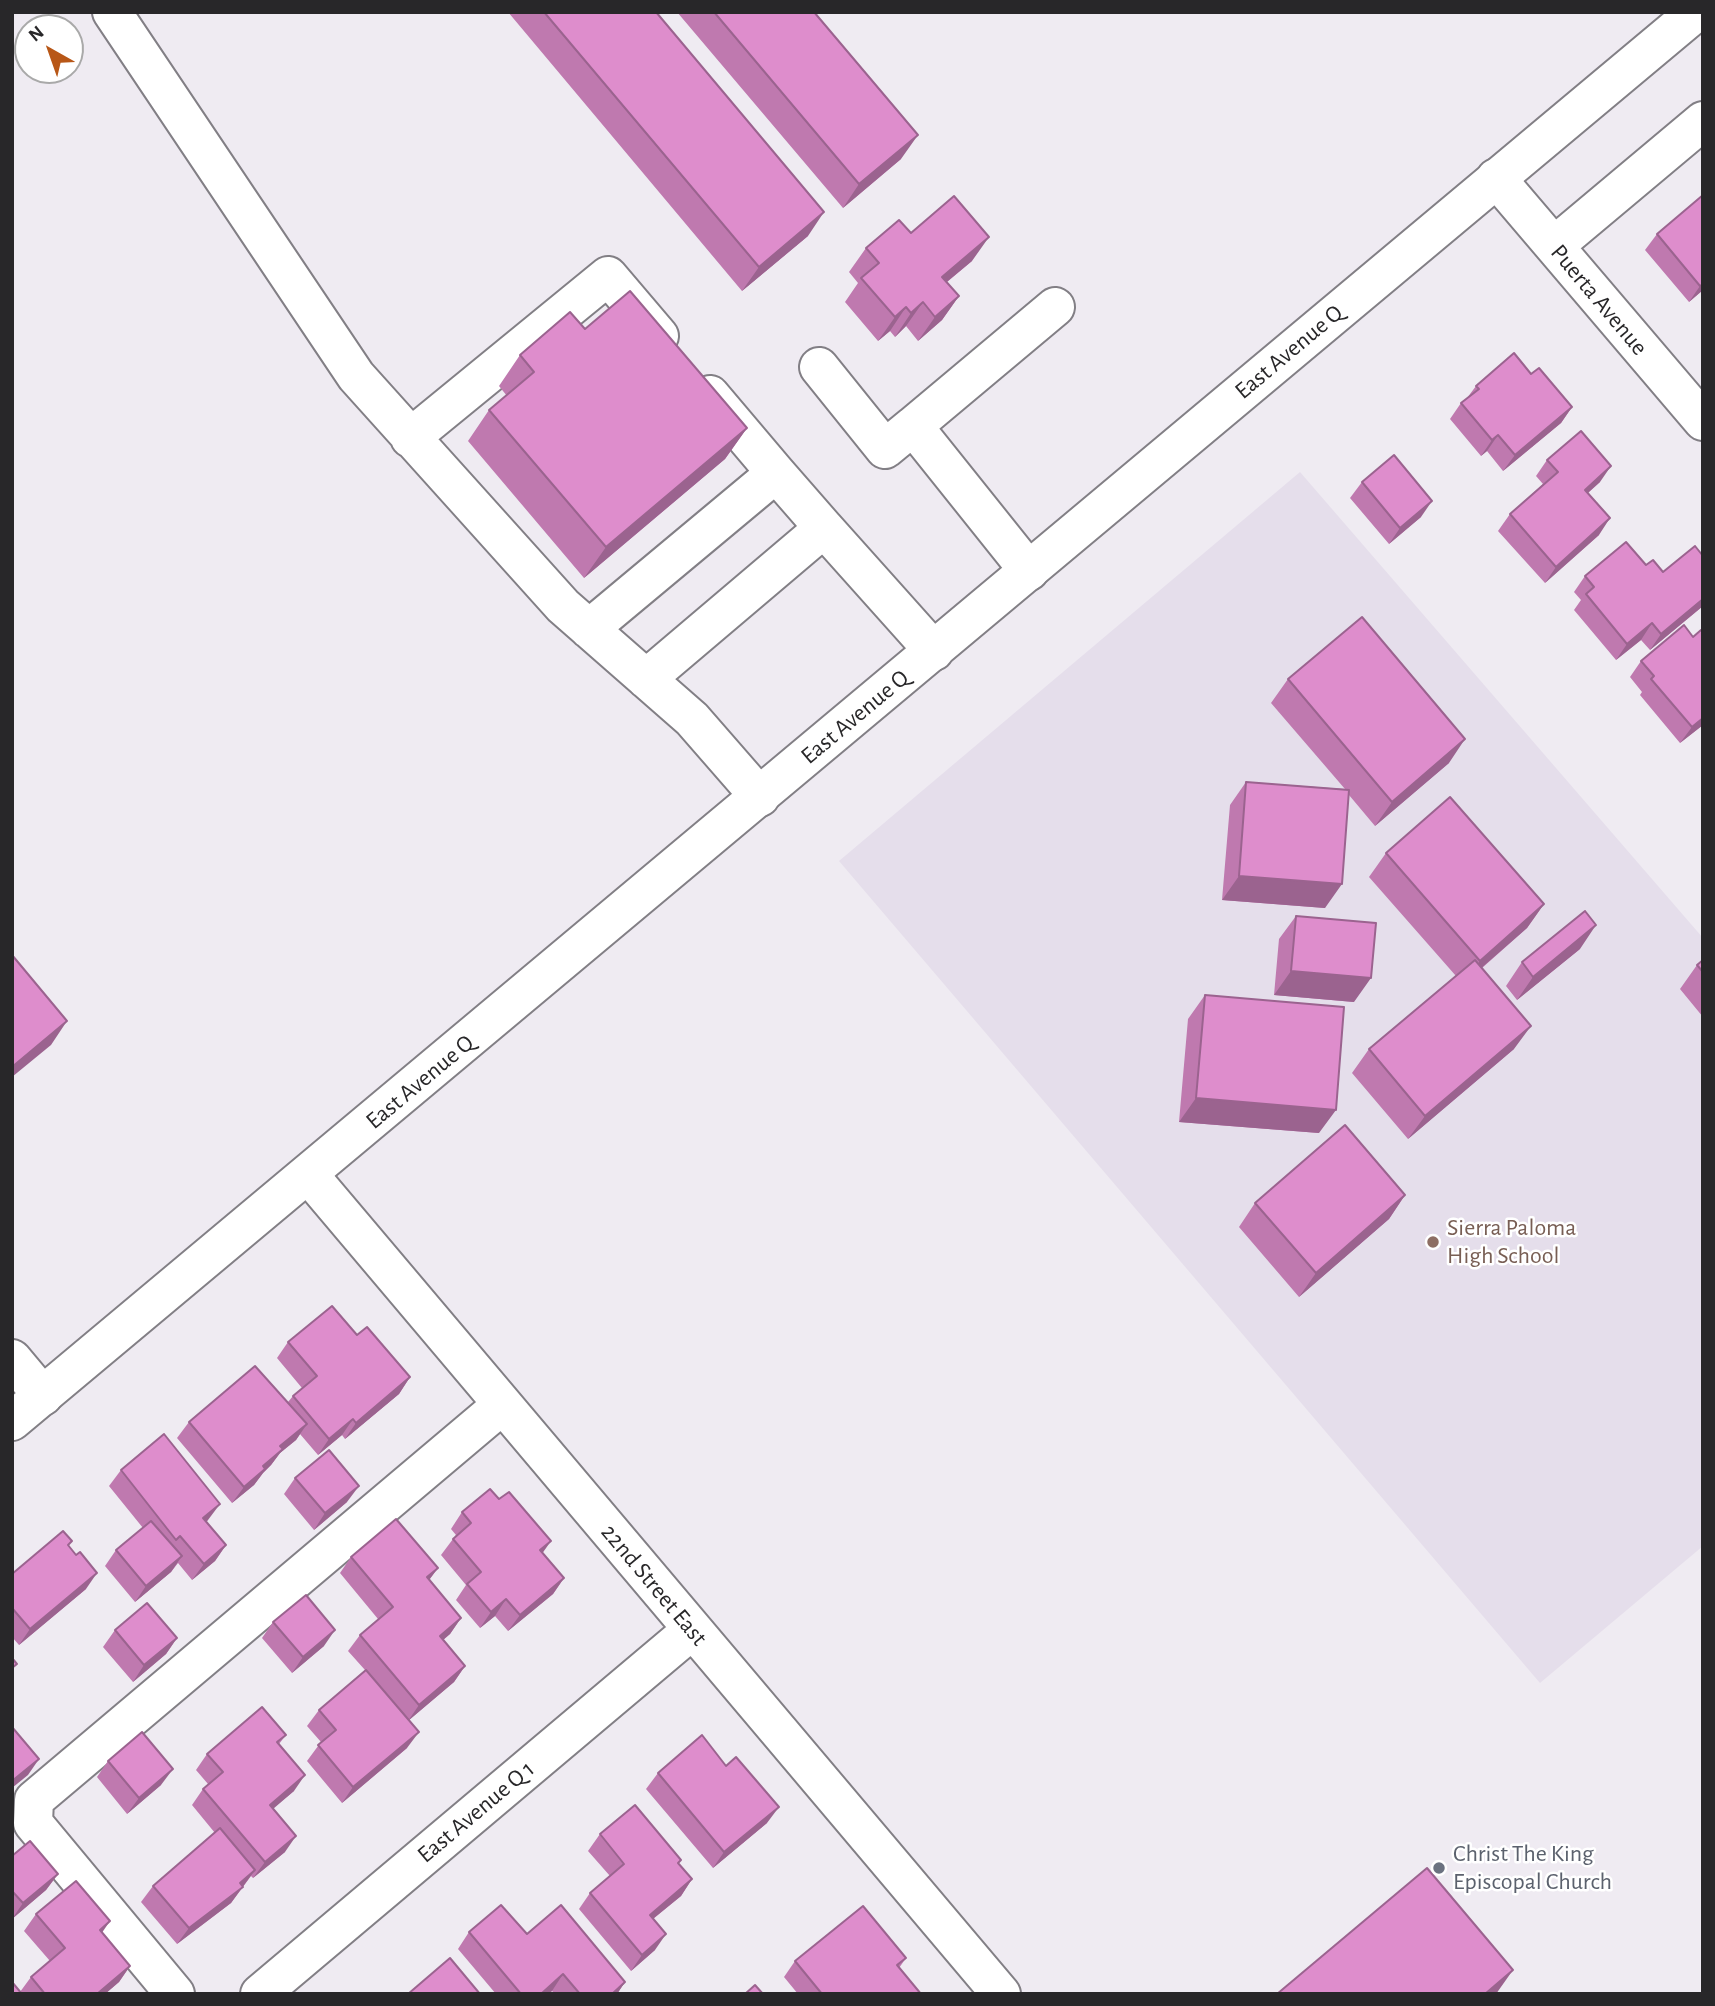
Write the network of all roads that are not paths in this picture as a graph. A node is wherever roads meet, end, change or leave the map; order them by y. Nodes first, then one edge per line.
1 (112, 12) edge
2 (1696, 12) edge
3 (1703, 121) edge
4 (1496, 178) junction
5 (1554, 246) junction
6 (1055, 307) dead end
7 (819, 367) dead end
8 (1703, 421) edge
9 (913, 426) junction
10 (410, 438) junction
11 (776, 473) junction
12 (824, 528) junction
13 (1029, 571) junction
14 (589, 629) junction
15 (934, 651) junction
16 (646, 679) junction
17 (760, 797) junction
18 (309, 1175) junction
19 (12, 1359) edge
20 (43, 1395) junction
21 (502, 1405) junction
22 (12, 1421) edge
23 (692, 1630) junction
24 (175, 1994) edge
25 (260, 1994) edge
26 (1001, 1994) edge

1 - 10 main road
2 - 4 main road, East Avenue Q
3 - 5 main road
4 - 5 main road, Puerta Avenue
4 - 13 main road, East Avenue Q
5 - 8 main road, Puerta Avenue
6 - 9 main road
7 - 9 main road
9 - 13 main road
10 - 11 main road
10 - 14 main road
11 - 12 main road
11 - 14 main road
12 - 15 main road
12 - 16 main road
13 - 15 main road, East Avenue Q
14 - 16 main road
15 - 17 main road, East Avenue Q
16 - 17 main road
17 - 18 main road, East Avenue Q
18 - 20 main road, East Avenue Q
18 - 21 main road, 22nd Street East
19 - 20 main road
20 - 22 main road, East Avenue Q
21 - 23 main road, 22nd Street East
21 - 24 main road
23 - 25 main road, East Avenue Q 1
23 - 26 main road, 22nd Street East

